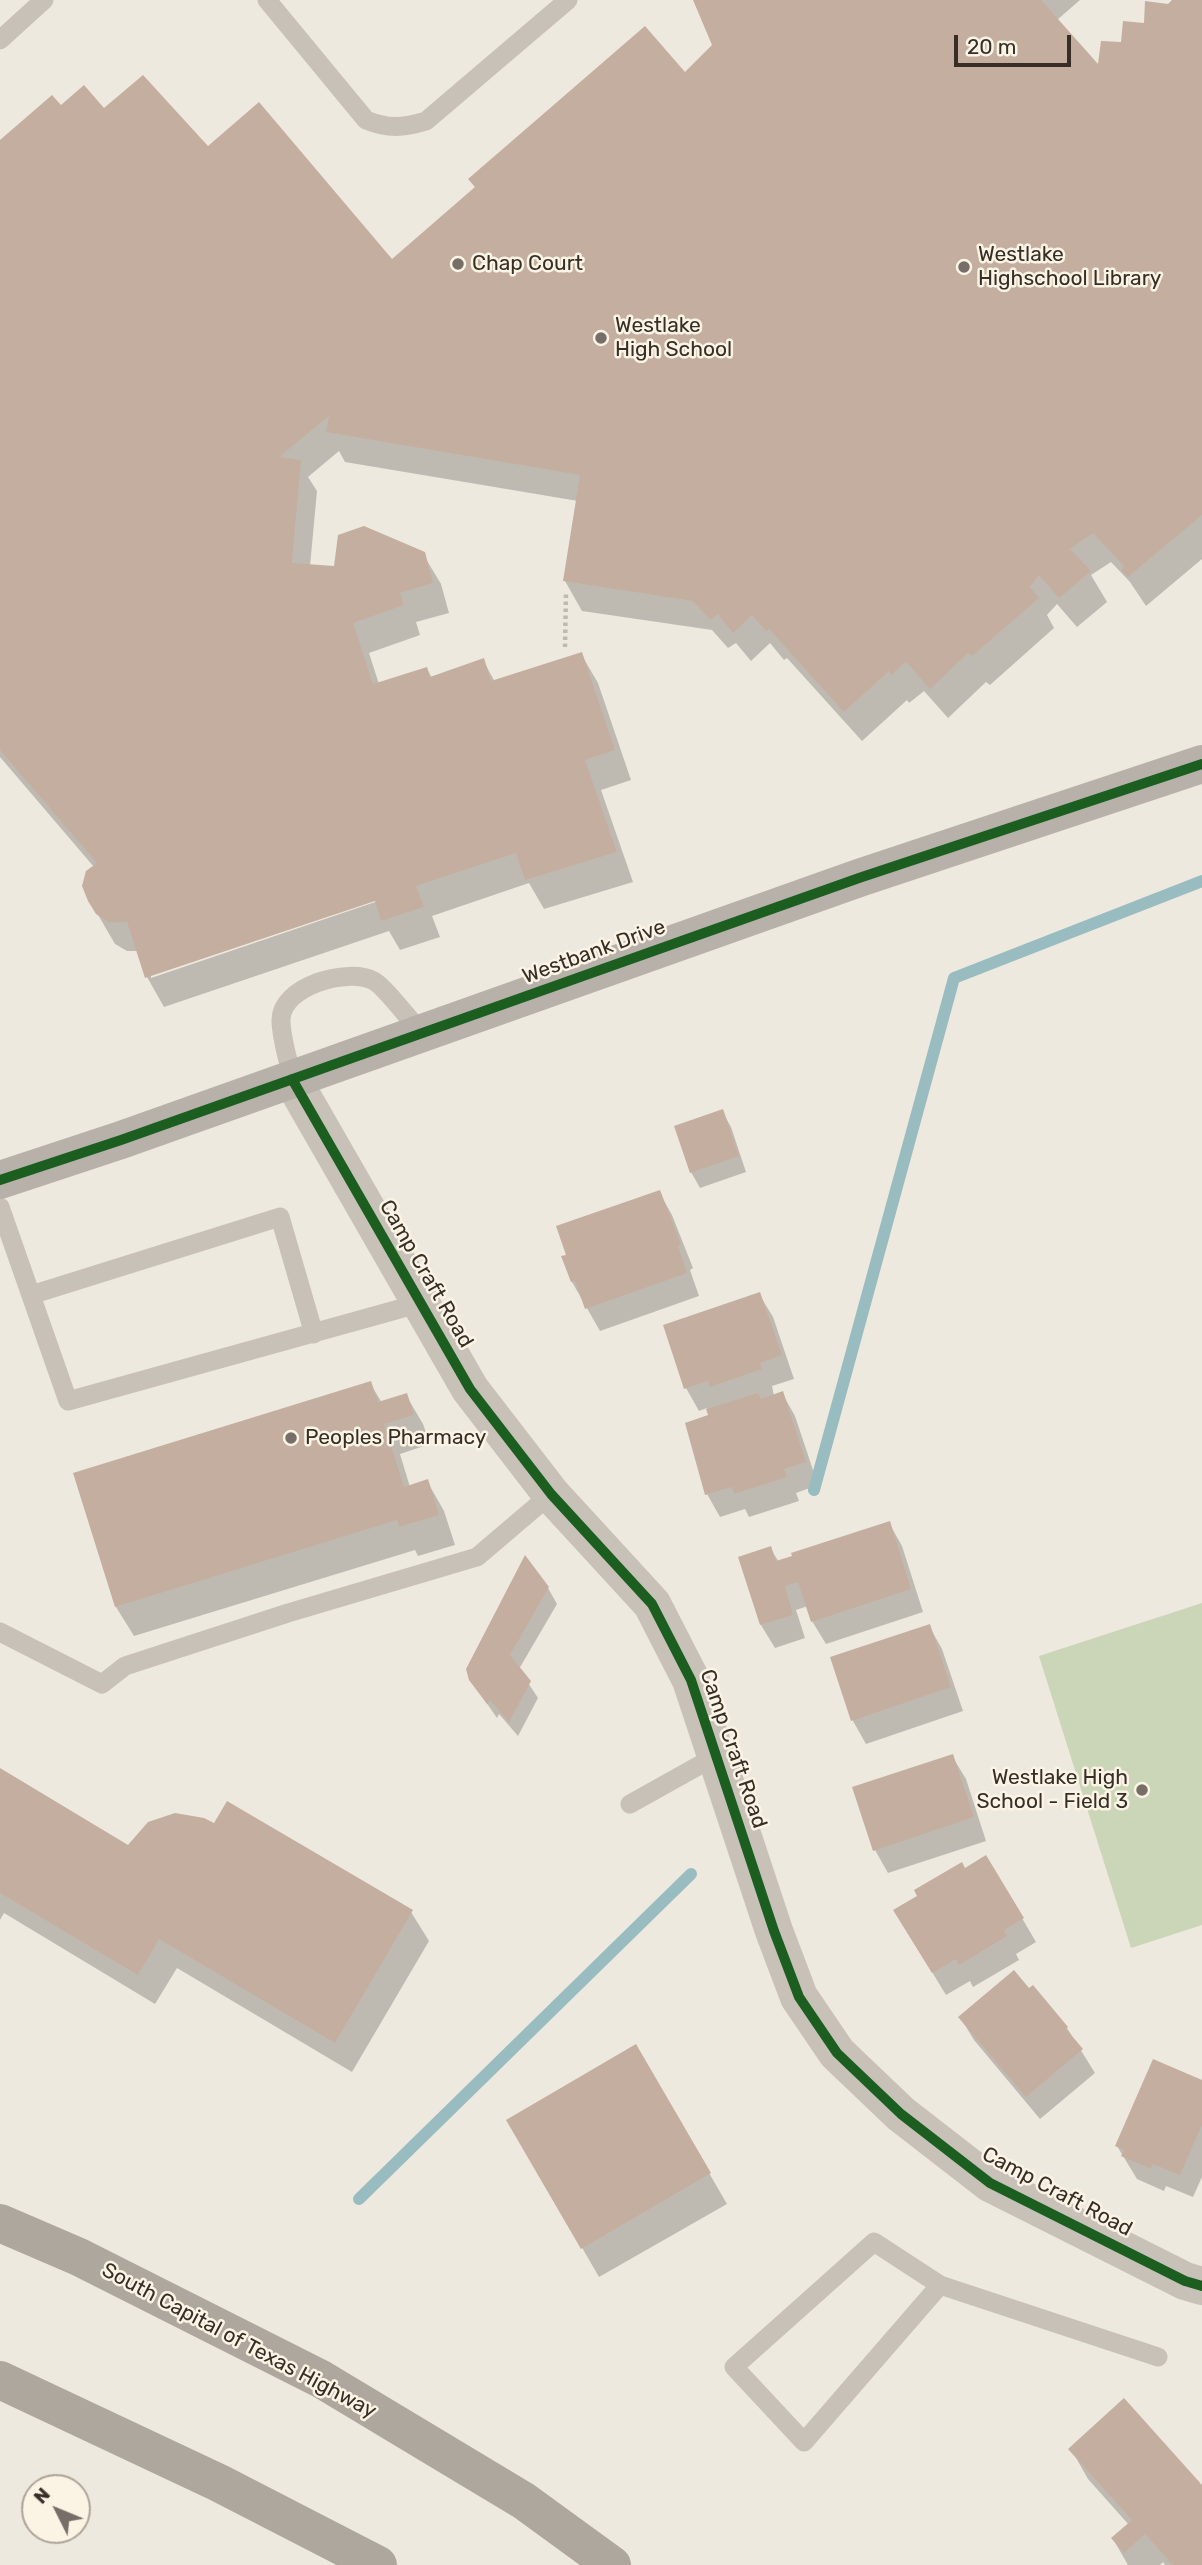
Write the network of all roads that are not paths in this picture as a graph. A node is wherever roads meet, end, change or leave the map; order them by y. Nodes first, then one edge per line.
1 (44, 0) edge
2 (267, 0) edge
3 (568, 0) edge
4 (0, 40) edge
5 (1202, 764) edge
6 (422, 1033) junction
7 (292, 1079) junction
8 (0, 1180) edge
9 (0, 1207) edge
10 (31, 1296) junction
11 (421, 1303) junction
12 (314, 1334) junction
13 (551, 1494) junction
14 (0, 1632) edge
15 (716, 1756) junction
16 (629, 1804) dead end
17 (0, 2223) edge
18 (940, 2285) junction
19 (1202, 2286) edge
20 (1158, 2357) dead end
21 (0, 2380) edge
22 (378, 2565) edge
23 (612, 2565) edge

1 - 4 lane
2 - 3 lane
5 - 6 street, Westbank Drive
6 - 7 street, Westbank Drive
6 - 7 lane
7 - 8 street, Westbank Drive
7 - 11 street, Camp Craft Road
9 - 10 lane
10 - 12 lane
10 - 12 lane
11 - 12 lane
11 - 13 street, Camp Craft Road
13 - 14 lane
13 - 15 street, Camp Craft Road
15 - 16 lane
15 - 19 street, Camp Craft Road
17 - 23 highway, South Capital of Texas Highway
18 - 18 lane
18 - 20 lane
21 - 22 highway

